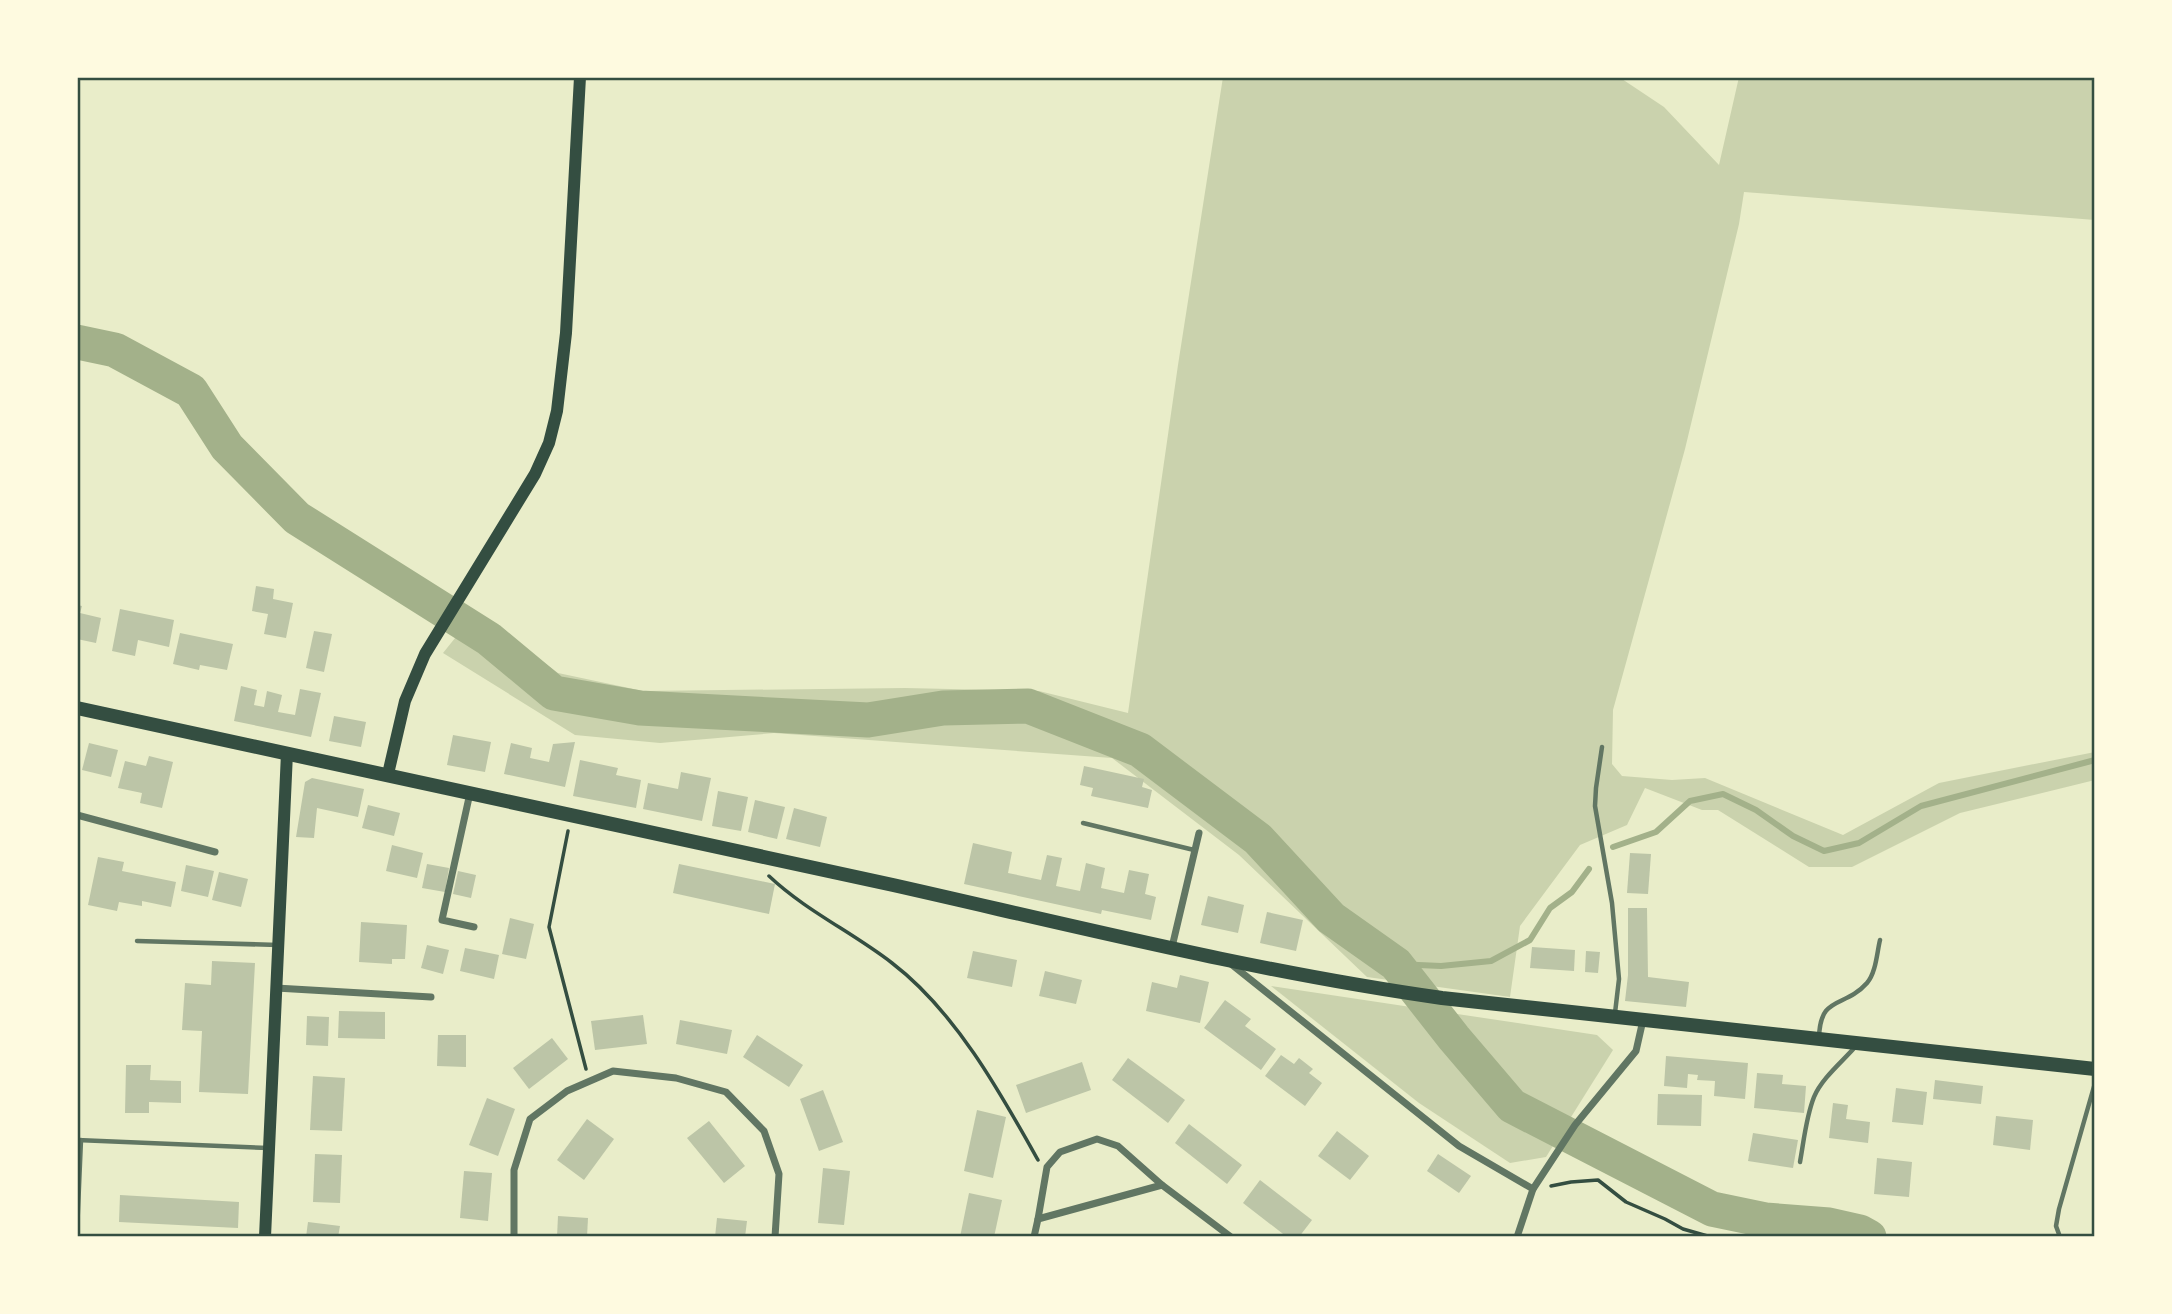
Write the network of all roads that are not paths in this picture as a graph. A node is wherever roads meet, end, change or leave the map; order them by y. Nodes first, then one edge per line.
1 (580, 77) edge
2 (77, 708) edge
3 (1602, 747) dead end
4 (287, 753) junction
5 (388, 774) junction
6 (471, 793) junction
7 (77, 815) edge
8 (1083, 823) dead end
9 (1199, 834) dead end
10 (1195, 850) junction
11 (215, 852) dead end
12 (474, 927) dead end
13 (1880, 940) dead end
14 (137, 941) dead end
15 (278, 944) junction
16 (1172, 947) junction
17 (1226, 959) junction
18 (276, 988) junction
19 (430, 997) dead end
20 (1615, 1016) junction
21 (1643, 1020) junction
22 (1819, 1039) junction
23 (1859, 1043) junction
24 (2095, 1069) edge
25 (2095, 1083) edge
26 (79, 1140) edge
27 (269, 1148) junction
28 (1800, 1162) dead end
29 (79, 1163) edge
30 (1162, 1185) junction
31 (1533, 1189) junction
32 (1038, 1219) junction
33 (77, 1233) edge
34 (265, 1237) edge
35 (514, 1237) edge
36 (775, 1237) edge
37 (1034, 1237) edge
38 (1231, 1237) edge
39 (1517, 1237) edge
40 (2060, 1237) edge

1 - 5 main road
2 - 4 main road
3 - 20 lane
4 - 5 main road
4 - 15 main road
5 - 6 main road
6 - 12 street
6 - 16 main road
7 - 11 street
8 - 10 lane
9 - 10 street
10 - 16 street
13 - 22 lane
14 - 15 lane
15 - 18 main road
16 - 17 main road
17 - 20 main road
17 - 31 street
18 - 19 street
18 - 27 main road
20 - 21 main road
21 - 22 main road
21 - 31 street
22 - 23 main road
23 - 24 main road
23 - 28 lane
25 - 40 lane
26 - 27 lane
26 - 29 lane
27 - 34 main road
29 - 33 lane
30 - 32 street
30 - 32 street
30 - 38 street
31 - 39 street
32 - 37 street
35 - 36 street

